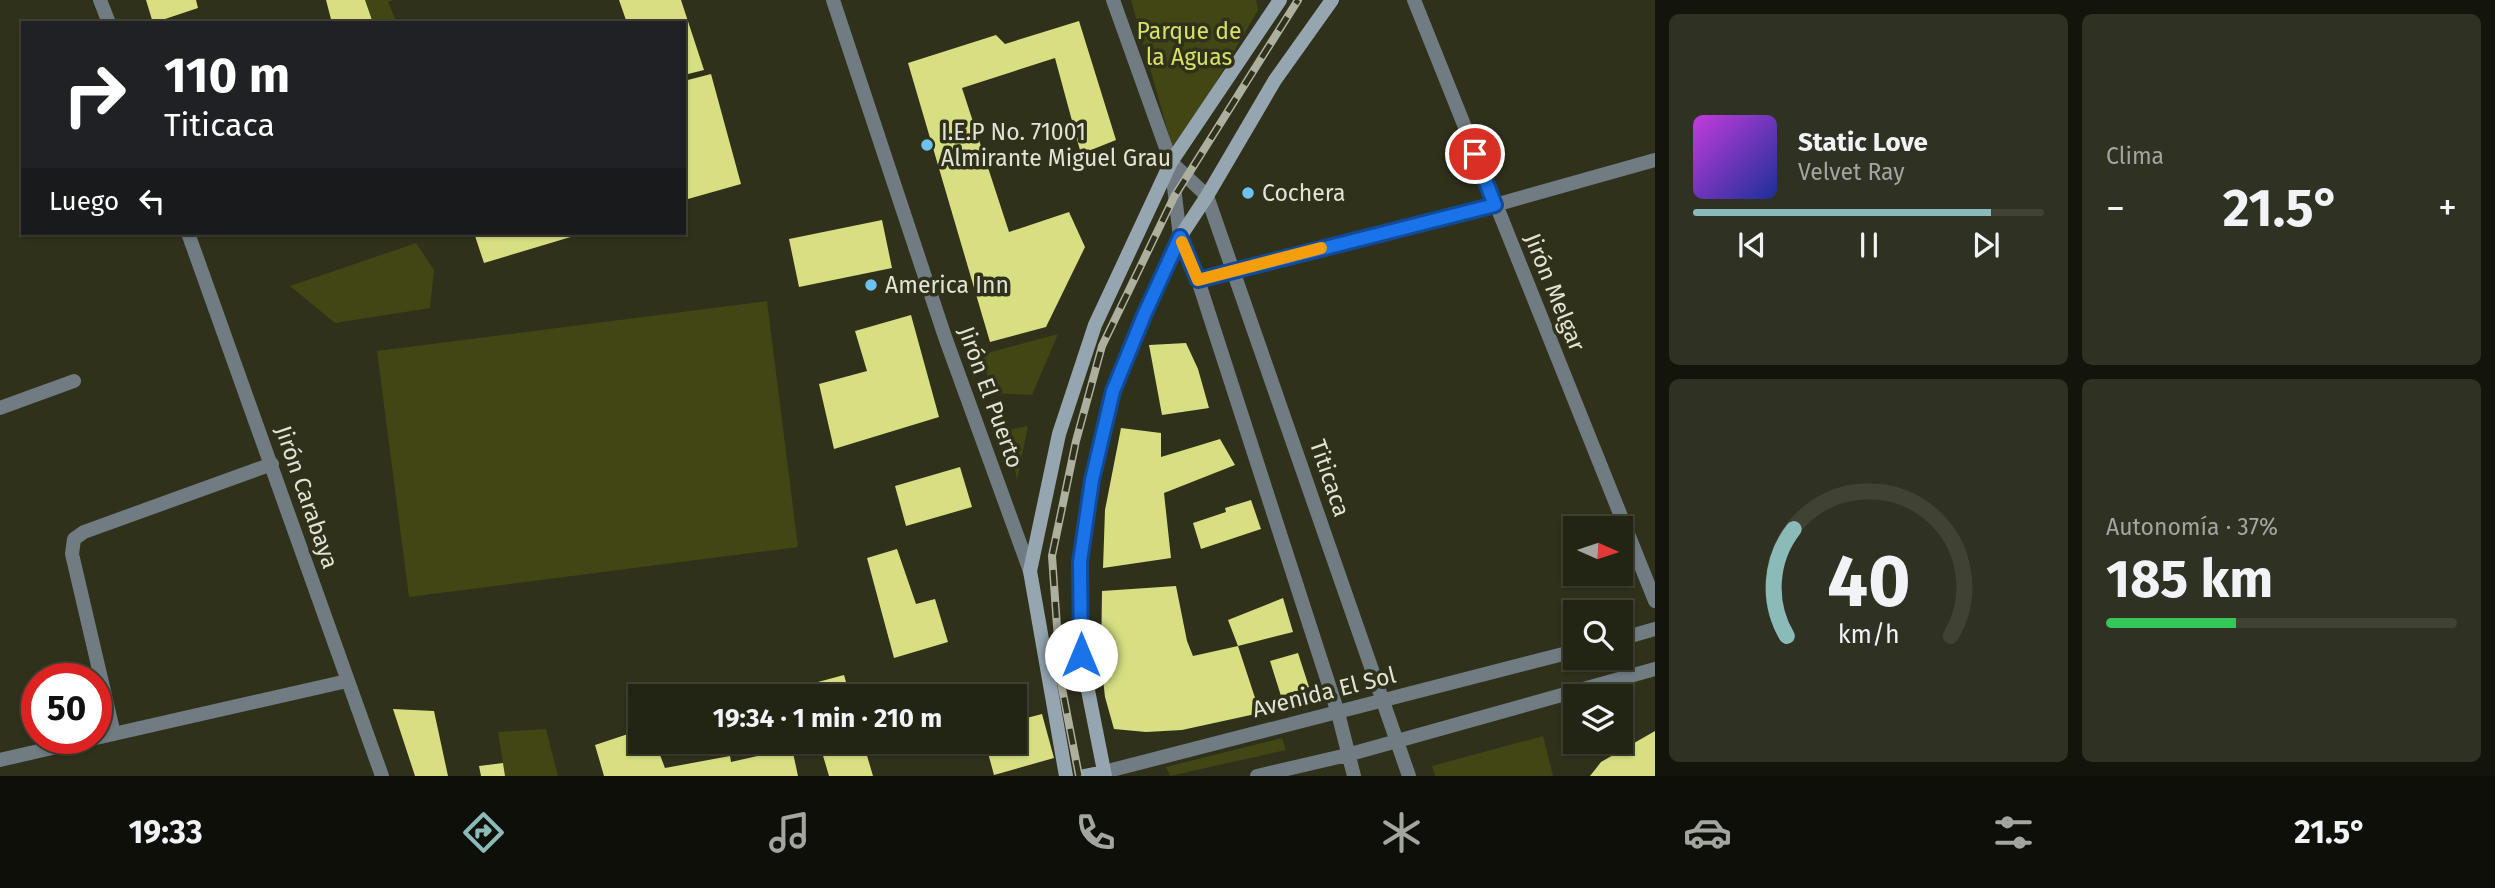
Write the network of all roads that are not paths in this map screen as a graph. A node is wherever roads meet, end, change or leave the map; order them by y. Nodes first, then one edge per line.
1 (100, 0) edge
2 (833, 0) edge
3 (1113, 0) edge
4 (1280, 0) edge
5 (1332, 0) edge
6 (1414, 0) edge
7 (109, 21) edge
8 (1655, 160) edge
9 (1171, 162) junction
10 (1207, 196) junction
11 (1495, 205) junction
12 (189, 235) edge
13 (1180, 237) junction
14 (1233, 270) junction
15 (1198, 280) junction
16 (74, 381) dead end
17 (0, 408) edge
18 (272, 464) junction
19 (1030, 571) junction
20 (1655, 601) edge
21 (1655, 629) edge
22 (1633, 635) edge
23 (1563, 654) edge
24 (1655, 669) edge
25 (347, 681) junction
26 (1384, 701) junction
27 (1338, 713) junction
28 (114, 734) joint
29 (1397, 740) junction
30 (21, 754) edge
31 (1348, 755) junction
32 (0, 758) edge
33 (1104, 774) edge
34 (382, 776) edge
35 (1066, 776) edge
36 (1084, 776) edge
37 (1256, 776) edge
38 (1354, 776) edge
39 (1409, 776) edge

1 - 7 street
2 - 19 street, Jirón El Puerto
3 - 9 street
4 - 9 main road
5 - 10 main road
6 - 11 street, Jirón Melgar
8 - 11 street
9 - 10 street
9 - 13 street
9 - 19 main road
10 - 13 main road
10 - 14 street, Titicaca
11 - 14 street
11 - 20 street, Jirón Melgar
12 - 18 street, Jirón Carabaya
13 - 15 street
13 - 33 main road
14 - 15 street
14 - 26 street, Titicaca
15 - 27 street
16 - 17 street
18 - 25 street, Jirón Carabaya
18 - 28 street
19 - 35 main road, Jirón El Puerto
21 - 22 street
23 - 26 street, Avenida El Sol
24 - 29 street
25 - 28 street
25 - 34 street, Jirón Carabaya
26 - 27 street, Avenida El Sol
26 - 29 street, Titicaca
27 - 31 street
27 - 33 street, Avenida El Sol
29 - 31 street
29 - 39 street, Titicaca
30 - 32 street
31 - 37 street
31 - 38 street
33 - 36 main road, Avenida El Sol

